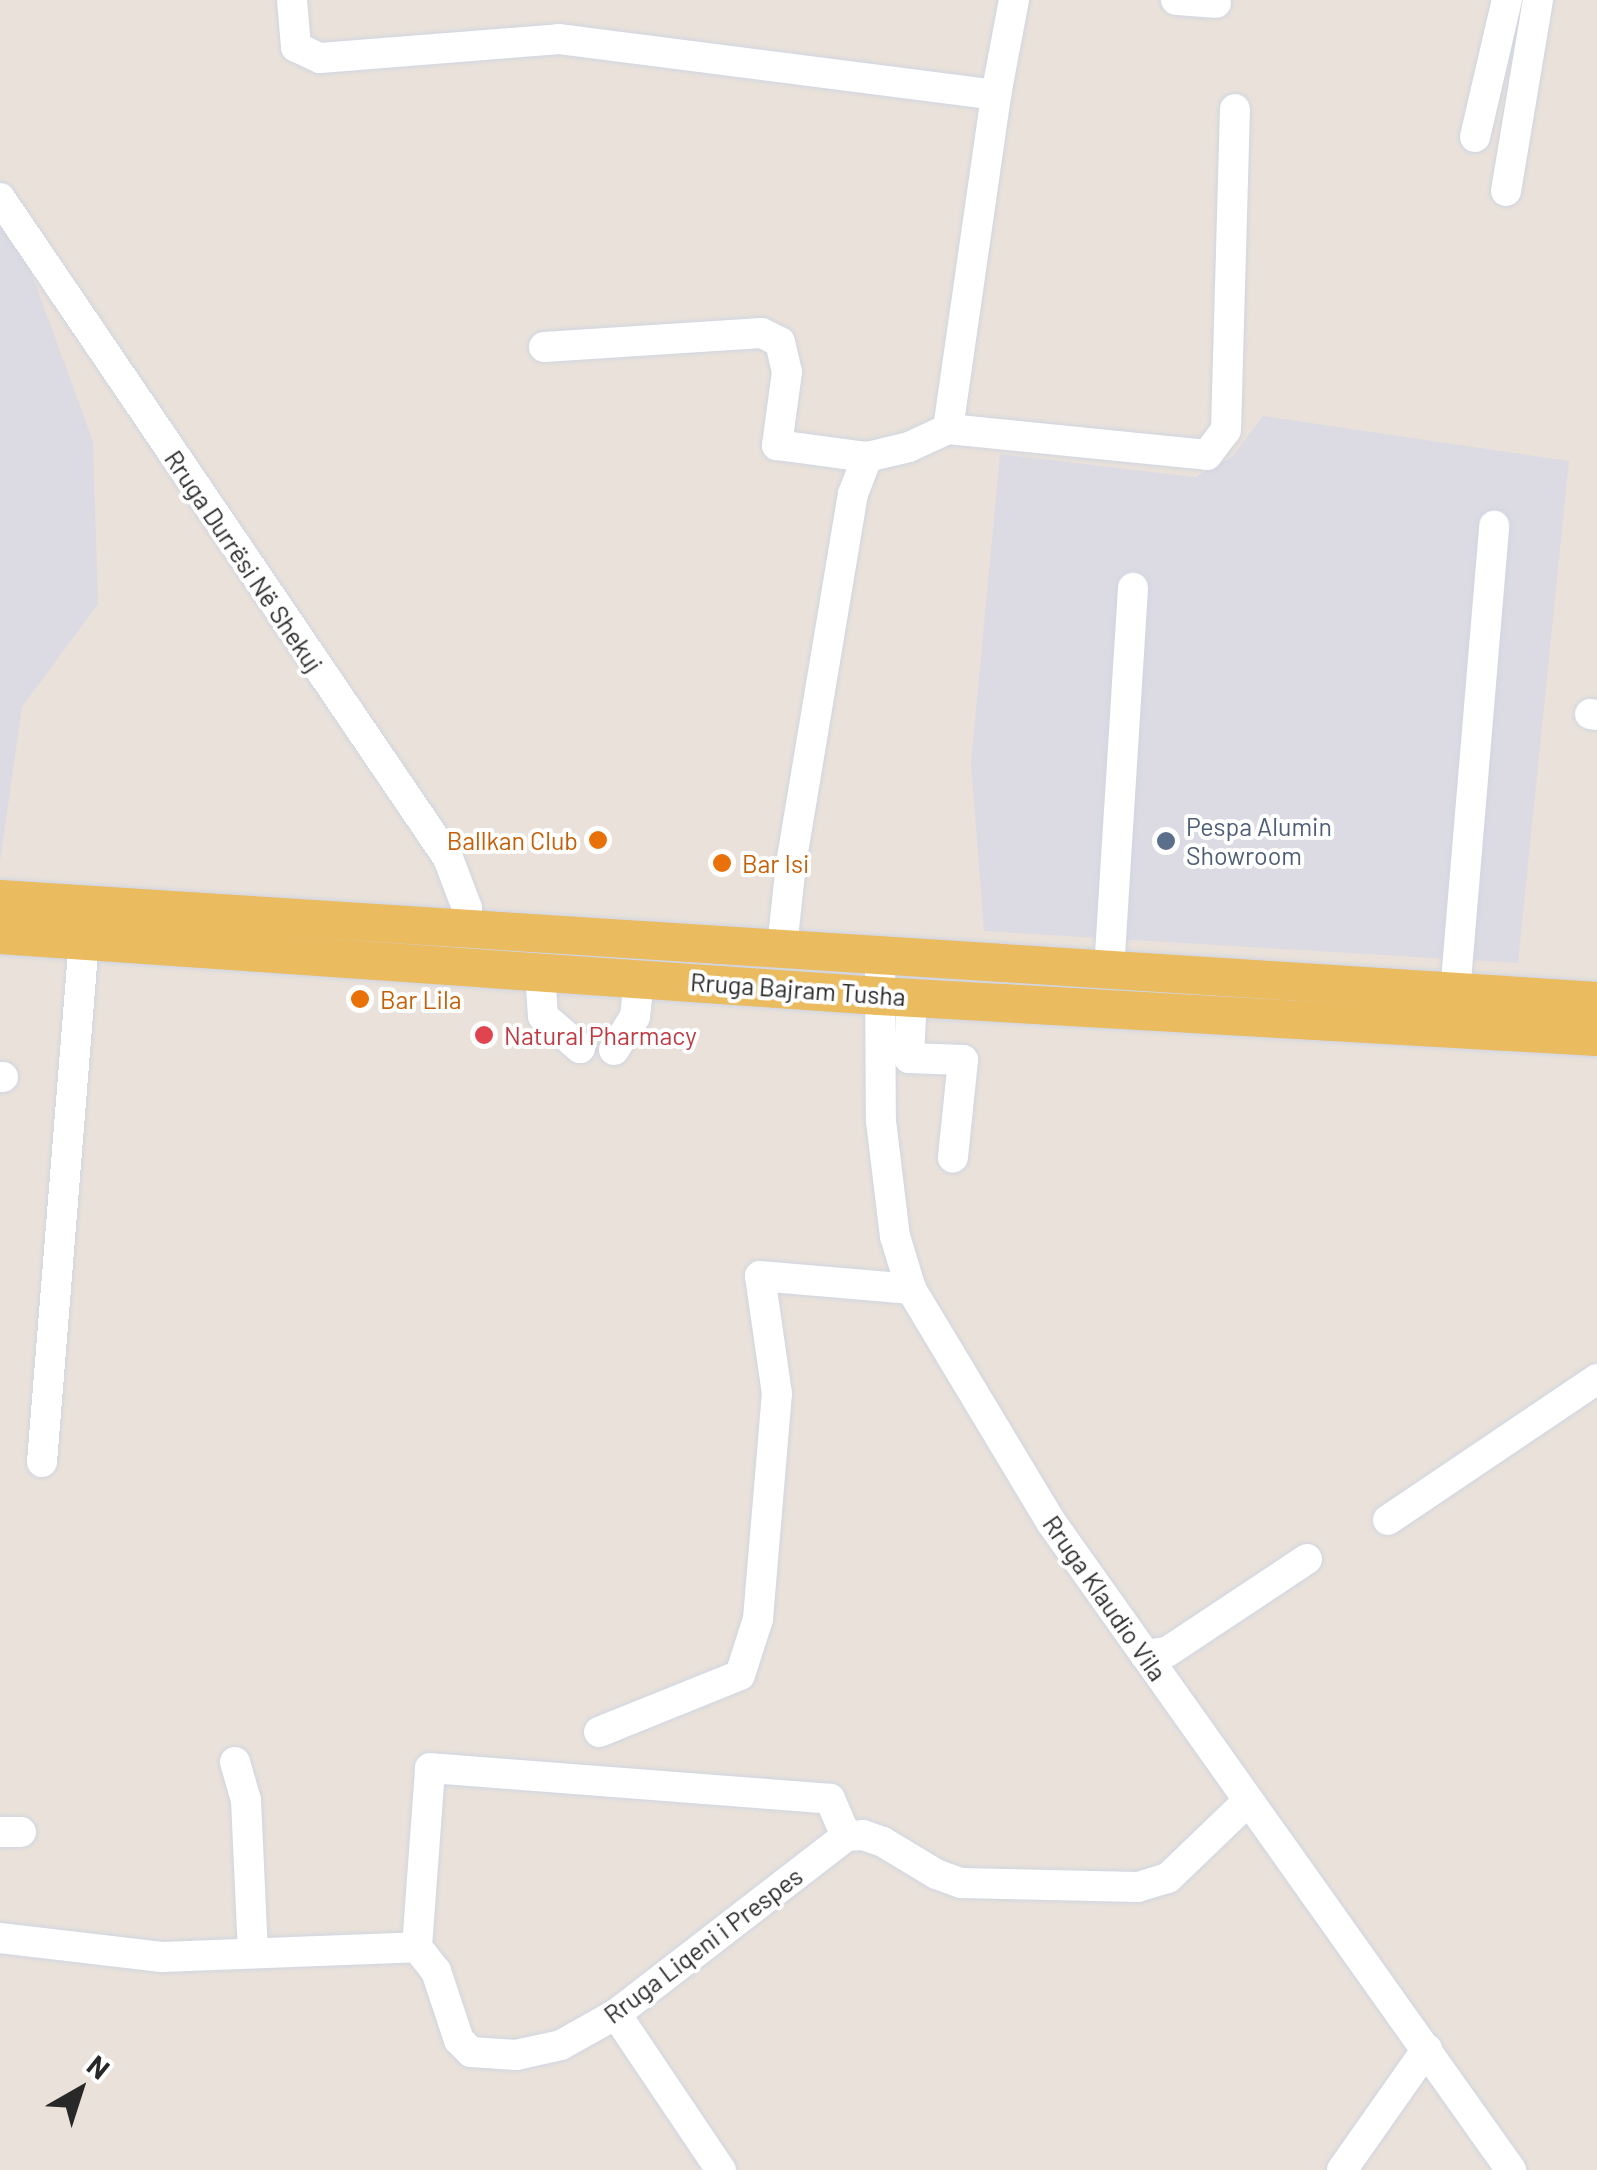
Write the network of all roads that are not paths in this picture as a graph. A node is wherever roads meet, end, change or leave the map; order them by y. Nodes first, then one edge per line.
1 (292, 0) edge
2 (1014, 0) edge
3 (1176, 0) edge
4 (1507, 0) edge
5 (1538, 0) edge
6 (1216, 2) dead end
7 (996, 95) junction
8 (1235, 109) dead end
9 (1474, 137) dead end
10 (1506, 191) dead end
11 (0, 198) edge
12 (544, 347) dead end
13 (948, 429) junction
14 (867, 457) junction
15 (1494, 526) dead end
16 (1133, 588) dead end
17 (0, 900) edge
18 (468, 931) junction
19 (0, 935) edge
20 (84, 940) junction
21 (782, 947) junction
22 (880, 955) junction
23 (1109, 970) junction
24 (540, 972) junction
25 (639, 978) junction
26 (1455, 993) junction
27 (896, 996) junction
28 (1597, 1001) edge
29 (1597, 1036) edge
30 (580, 1048) dead end
31 (614, 1050) dead end
32 (953, 1157) dead end
33 (912, 1289) junction
34 (1597, 1378) edge
35 (42, 1462) dead end
36 (1388, 1520) dead end
37 (1307, 1559) dead end
38 (1145, 1655) junction
39 (599, 1732) dead end
40 (234, 1762) dead end
41 (1247, 1802) junction
42 (846, 1836) junction
43 (0, 1938) edge
44 (417, 1947) junction
45 (253, 1952) junction
46 (616, 2014) junction
47 (1427, 2050) junction
48 (721, 2170) edge
49 (1342, 2170) edge
50 (1512, 2170) edge

1 - 7 street
2 - 7 street
3 - 6 street
4 - 9 street
5 - 10 street
7 - 13 street
8 - 13 street
11 - 18 street, Rruga Durrësi Në Shekuj
12 - 14 street
13 - 14 street
14 - 21 street
15 - 26 street
16 - 23 street
17 - 18 main road, Rruga Bajram Tusha
18 - 21 main road, Rruga Bajram Tusha
19 - 20 main road, Rruga Bajram Tusha
20 - 24 main road, Rruga Bajram Tusha
20 - 35 street
21 - 22 main road, Rruga Bajram Tusha
22 - 23 main road, Rruga Bajram Tusha
22 - 27 street, Rruga Klaudio Vila
23 - 26 main road, Rruga Bajram Tusha
24 - 25 main road, Rruga Bajram Tusha
24 - 30 street
25 - 27 main road, Rruga Bajram Tusha
25 - 31 street
26 - 28 main road, Rruga Bajram Tusha
27 - 29 main road, Rruga Bajram Tusha
27 - 32 street
27 - 33 street, Rruga Klaudio Vila
33 - 38 street, Rruga Klaudio Vila
33 - 39 street
34 - 36 street
37 - 38 street
38 - 41 street, Rruga Klaudio Vila
40 - 45 street
41 - 42 street
41 - 47 street, Rruga Klaudio Vila
42 - 44 street
42 - 46 street, Rruga Liqeni i Prespes
43 - 45 street
44 - 45 street
44 - 46 street, Rruga Liqeni i Prespes
46 - 48 street
47 - 49 street
47 - 50 street, Rruga Klaudio Vila

